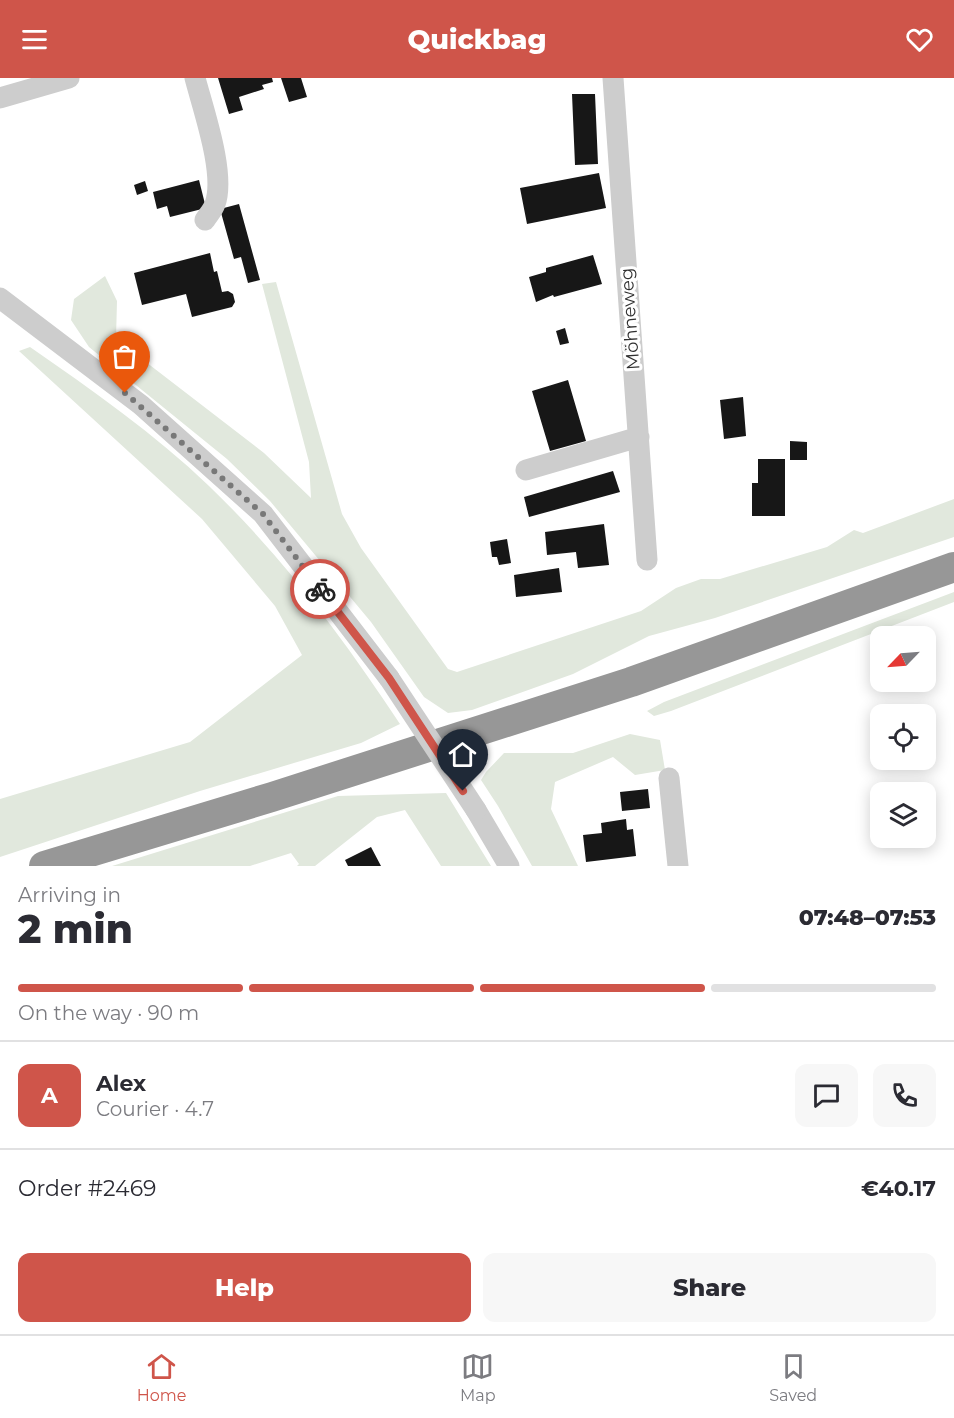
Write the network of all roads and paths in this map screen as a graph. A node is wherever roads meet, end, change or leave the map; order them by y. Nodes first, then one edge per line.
1 (69, 78) edge
2 (195, 78) edge
3 (614, 78) edge
4 (0, 98) edge
5 (205, 220) dead end
6 (0, 298) edge
7 (639, 437) junction
8 (526, 470) dead end
9 (647, 560) dead end
10 (954, 567) edge
11 (669, 778) dead end
12 (44, 866) edge
13 (509, 866) edge
14 (678, 866) edge

1 - 4 street
2 - 5 street
3 - 7 street, Möhneweg
6 - 13 street, bridge
7 - 8 street
7 - 9 street, Möhneweg
10 - 12 highway
11 - 14 street

